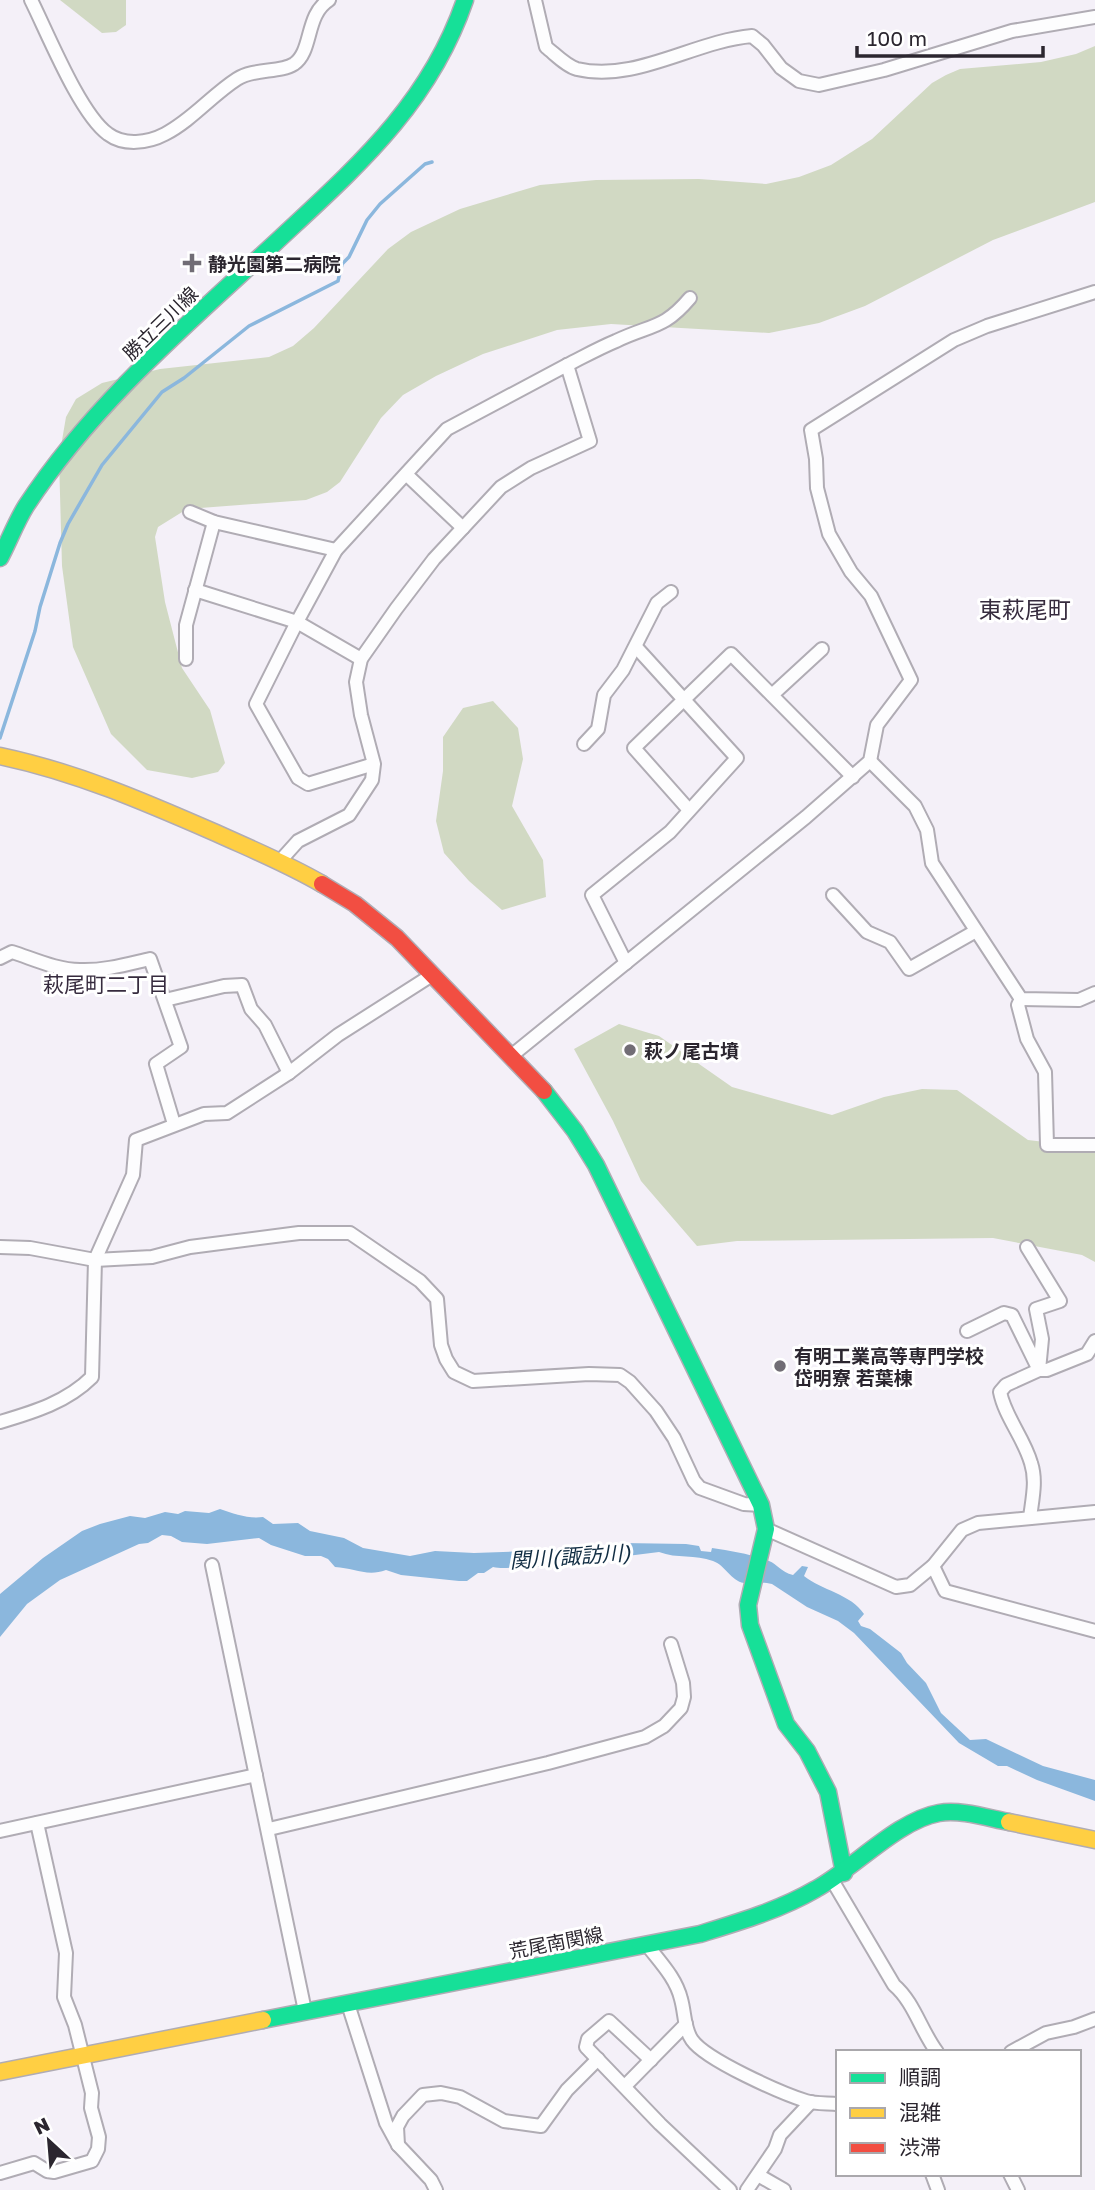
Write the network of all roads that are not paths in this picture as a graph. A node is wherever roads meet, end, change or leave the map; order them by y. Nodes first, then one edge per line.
1 (31, 0) edge
2 (329, 0) edge
3 (465, 0) edge
4 (535, 0) edge
5 (1095, 17) edge
6 (1095, 292) edge
7 (690, 298) dead end
8 (567, 365) junction
9 (407, 475) junction
10 (190, 512) dead end
11 (214, 522) junction
12 (463, 528) junction
13 (336, 550) junction
14 (0, 558) edge
15 (195, 590) junction
16 (671, 592) dead end
17 (297, 622) junction
18 (636, 647) junction
19 (822, 649) dead end
20 (186, 659) dead end
21 (360, 659) junction
22 (772, 695) junction
23 (683, 699) junction
24 (584, 744) dead end
25 (0, 756) edge
26 (870, 761) junction
27 (374, 764) junction
28 (853, 777) junction
29 (690, 810) junction
30 (280, 861) junction
31 (833, 895) dead end
32 (976, 931) junction
33 (0, 958) edge
34 (626, 963) junction
35 (432, 975) junction
36 (1095, 993) edge
37 (1021, 999) junction
38 (164, 1000) junction
39 (511, 1056) junction
40 (289, 1073) junction
41 (174, 1124) junction
42 (1095, 1145) edge
43 (0, 1247) edge
44 (1027, 1247) dead end
45 (95, 1259) junction
46 (967, 1331) dead end
47 (1095, 1341) edge
48 (1039, 1370) junction
49 (0, 1422) edge
50 (761, 1505) junction
51 (1095, 1512) edge
52 (1030, 1518) junction
53 (765, 1535) junction
54 (212, 1565) dead end
55 (933, 1566) junction
56 (1095, 1630) edge
57 (671, 1644) dead end
58 (256, 1775) junction
59 (37, 1823) junction
60 (269, 1829) junction
61 (0, 1831) edge
62 (1095, 1840) edge
63 (838, 1876) junction
64 (647, 1945) junction
65 (348, 2004) junction
66 (306, 2011) junction
67 (1095, 2019) edge
68 (686, 2024) junction
69 (935, 2050) edge
70 (1015, 2050) edge
71 (84, 2056) junction
72 (598, 2059) junction
73 (651, 2060) junction
74 (0, 2072) edge
75 (625, 2085) junction
76 (811, 2102) junction
77 (836, 2104) edge
78 (398, 2146) junction
79 (0, 2173) edge
80 (758, 2175) junction
81 (436, 2190) edge
82 (730, 2190) edge
83 (747, 2190) edge
84 (784, 2190) edge

1 - 2 street
3 - 14 main road, 勝立三川線
4 - 5 street
6 - 26 street
7 - 8 street
8 - 9 street
8 - 12 street
9 - 12 street
9 - 13 street
10 - 11 street
11 - 13 street
11 - 15 street
12 - 21 street
13 - 17 street
15 - 17 street
15 - 20 street
16 - 18 street
17 - 21 street
17 - 27 street
18 - 23 street
18 - 24 street
19 - 22 street
21 - 27 street
22 - 23 street
22 - 28 street
23 - 29 street
23 - 29 street
25 - 30 main road
26 - 28 street
26 - 32 street
27 - 30 street
28 - 34 street
29 - 34 street
30 - 35 main road
31 - 32 street
32 - 37 street
33 - 38 street
34 - 39 street
35 - 39 main road
35 - 40 street
36 - 37 street
37 - 42 street
38 - 40 street
38 - 41 street
39 - 50 main road
40 - 41 street
41 - 45 street
43 - 45 street
44 - 48 street
45 - 49 street
45 - 50 street
46 - 48 street
47 - 48 street
48 - 52 street
50 - 53 main road
51 - 52 street
52 - 55 street
53 - 55 street
53 - 63 main road
54 - 58 street
55 - 56 street
57 - 60 street
58 - 59 street
58 - 60 street
59 - 61 street
59 - 71 street
60 - 66 street
62 - 63 main road, 荒尾南関線
63 - 64 main road, 荒尾南関線
63 - 69 street
64 - 65 main road, 荒尾南関線
64 - 68 street
65 - 66 main road, 荒尾南関線
65 - 78 street
66 - 71 main road, 荒尾南関線
67 - 70 street
68 - 73 street
68 - 76 street
71 - 74 main road, 荒尾南関線
71 - 79 street
72 - 73 street
72 - 75 street
72 - 78 street
73 - 75 street
75 - 82 street
76 - 77 street
76 - 80 street
78 - 81 street
80 - 83 street
80 - 84 street

